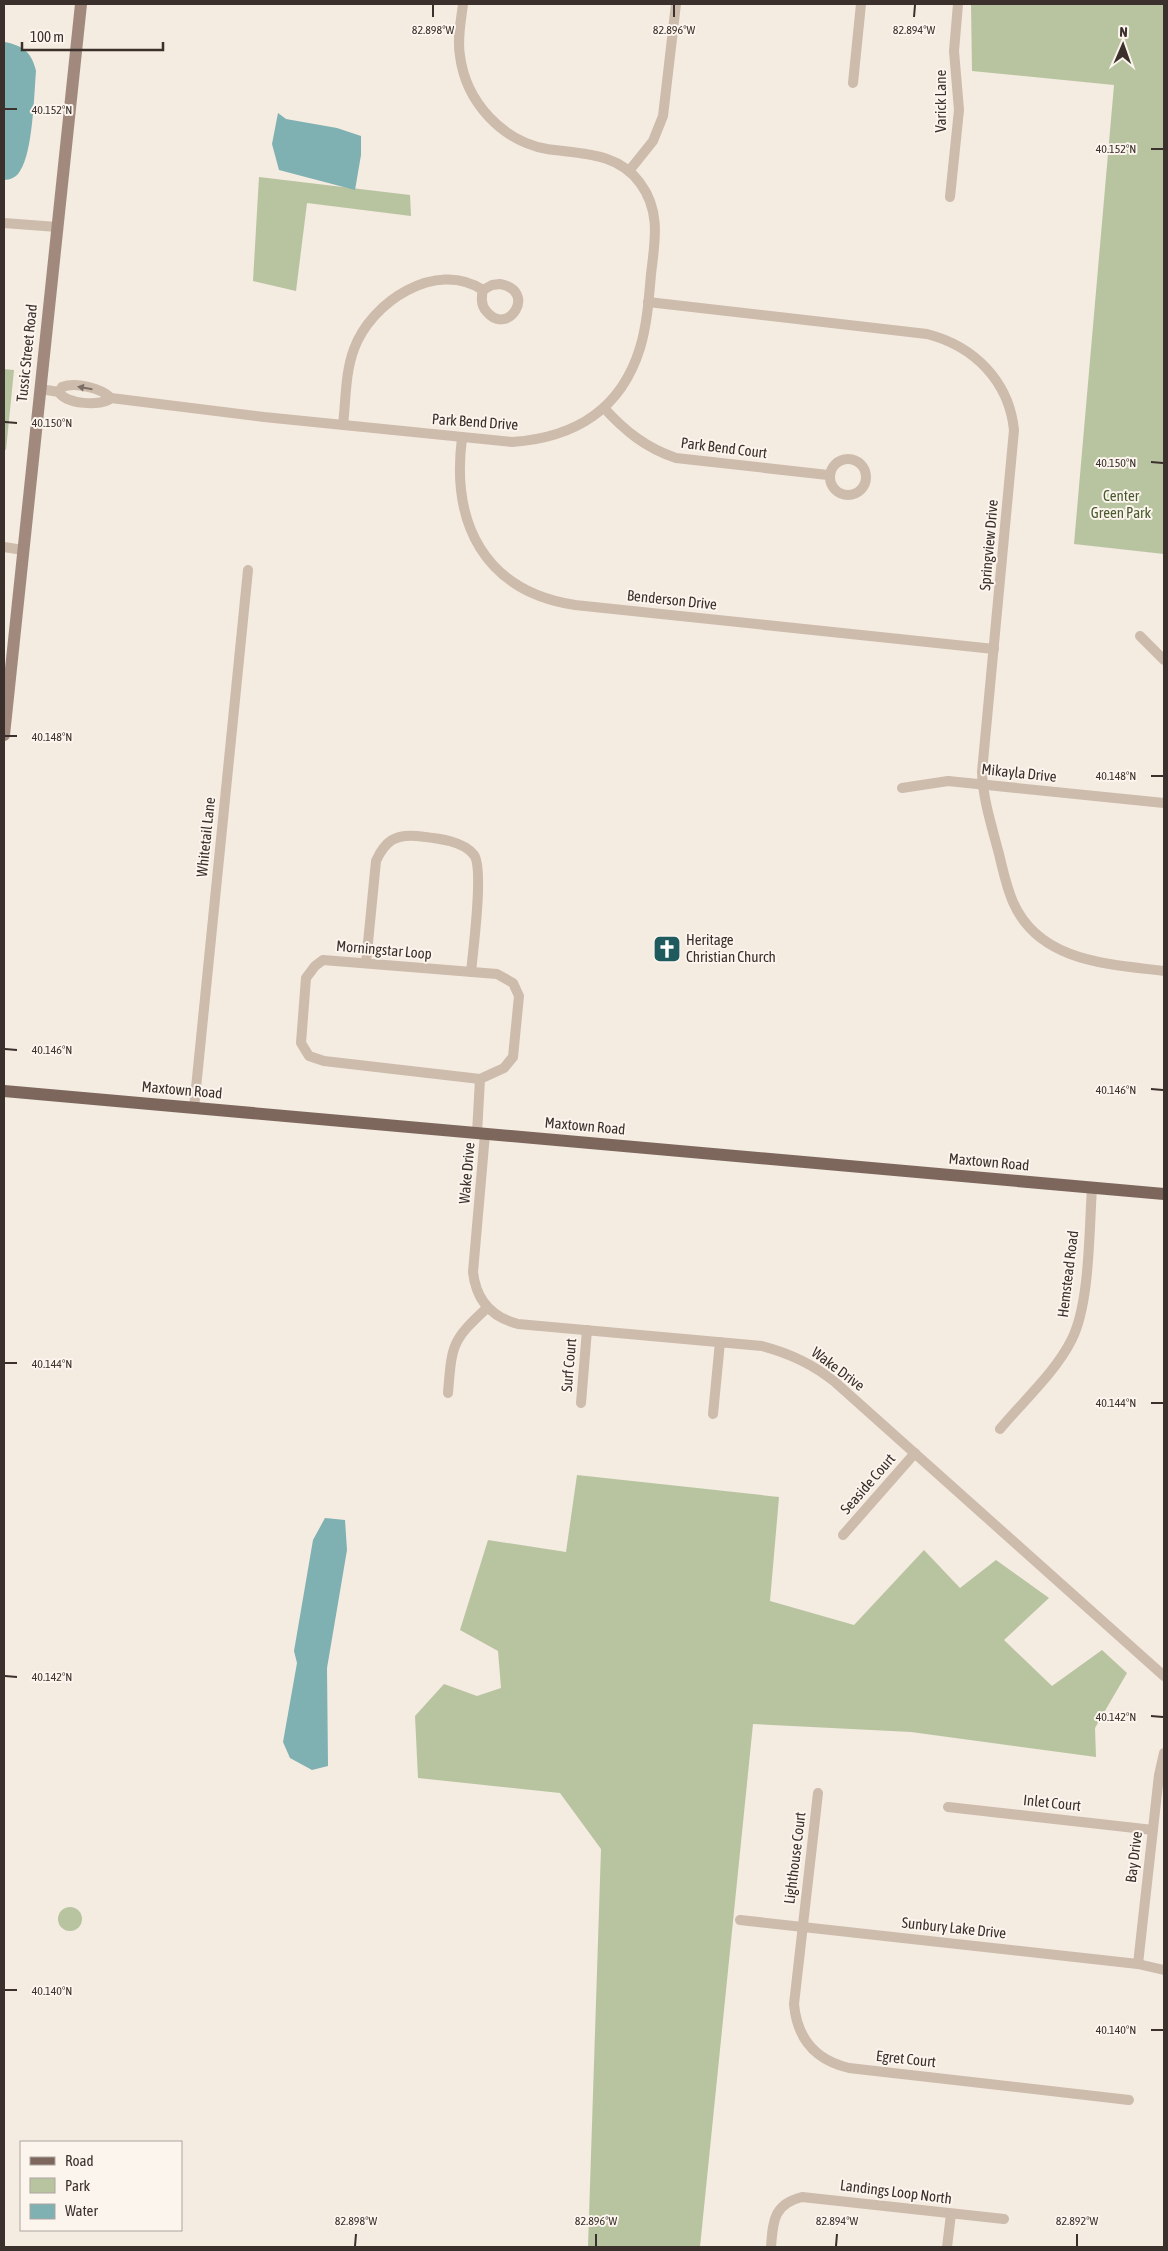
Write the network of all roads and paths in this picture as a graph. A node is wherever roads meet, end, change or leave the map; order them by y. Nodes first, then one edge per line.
1 (81, 4) edge
2 (463, 4) edge
3 (676, 4) edge
4 (861, 4) edge
5 (958, 4) edge
6 (853, 83) dead end
7 (629, 171) junction
8 (950, 198) dead end
9 (4, 223) edge
10 (57, 227) junction
11 (483, 290) dead end
12 (648, 302) junction
13 (40, 389) junction
14 (59, 392) junction
15 (111, 398) junction
16 (604, 408) junction
17 (343, 425) junction
18 (462, 438) junction
19 (828, 475) dead end
20 (4, 547) edge
21 (23, 550) junction
22 (248, 570) dead end
23 (1140, 636) dead end
24 (994, 649) junction
25 (1164, 660) edge
26 (4, 735) edge
27 (983, 784) junction
28 (902, 788) dead end
29 (1164, 803) edge
30 (366, 963) junction
31 (1164, 971) edge
32 (471, 972) junction
33 (480, 1078) junction
34 (4, 1091) edge
35 (194, 1108) junction
36 (481, 1133) junction
37 (1092, 1188) junction
38 (1164, 1194) edge
39 (487, 1308) junction
40 (587, 1330) junction
41 (720, 1342) junction
42 (448, 1393) dead end
43 (581, 1403) dead end
44 (713, 1414) dead end
45 (1000, 1429) dead end
46 (915, 1453) junction
47 (843, 1535) dead end
48 (1164, 1676) edge
49 (1164, 1753) edge
50 (818, 1793) dead end
51 (948, 1807) dead end
52 (1153, 1830) junction
53 (740, 1920) dead end
54 (802, 1926) junction
55 (1138, 1964) junction
56 (1164, 1970) edge
57 (1129, 2100) dead end
58 (951, 2214) junction
59 (1004, 2219) dead end
60 (771, 2247) edge
61 (947, 2247) edge

1 - 10 main road, Tussic Street Road
2 - 7 street, Park Bend Drive
3 - 7 street
4 - 6 street
5 - 8 street, Varick Lane
7 - 12 street, Park Bend Drive
9 - 10 street
10 - 13 main road, Tussic Street Road
11 - 17 street
12 - 16 street, Park Bend Drive
12 - 24 street, Springview Drive
13 - 14 street, Park Bend Drive
13 - 21 main road, Tussic Street Road
14 - 15 street, Park Bend Drive
15 -> 14 street, Park Bend Drive
15 - 17 street, Park Bend Drive
16 - 18 street, Park Bend Drive
16 - 19 street, Park Bend Court
17 - 18 street, Park Bend Drive
18 - 24 street, Benderson Drive
20 - 21 street
21 - 26 main road, Tussic Street Road
22 - 35 street, Whitetail Lane
23 - 25 street
24 - 27 street, Springview Drive
27 - 28 street, Mikayla Drive
27 - 29 street, Mikayla Drive
27 - 31 street, Springview Drive
30 - 32 street, Morningstar Loop
30 - 32 street
30 - 33 street, Morningstar Loop
32 - 33 street, Morningstar Loop
33 - 36 street
34 - 35 main road, Maxtown Road
35 - 36 main road, Maxtown Road
36 - 37 main road, Maxtown Road
36 - 39 street, Wake Drive
37 - 38 main road, Maxtown Road
37 - 45 street, Hemstead Road
39 - 40 street, Wake Drive
39 - 42 street
40 - 41 street, Wake Drive
40 - 43 street, Surf Court
41 - 44 street
41 - 46 street, Wake Drive
46 - 47 street, Seaside Court
46 - 48 street, Wake Drive
49 - 52 street, Bay Drive
50 - 54 street, Lighthouse Court
51 - 52 street, Inlet Court
52 - 55 street, Bay Drive
53 - 54 street, Sunbury Lake Drive
54 - 55 street, Sunbury Lake Drive
54 - 57 street, Egret Court
55 - 56 street, Sunbury Lake Drive
58 - 59 street, Landings Loop North
58 - 60 street, Landings Loop North
58 - 61 street

